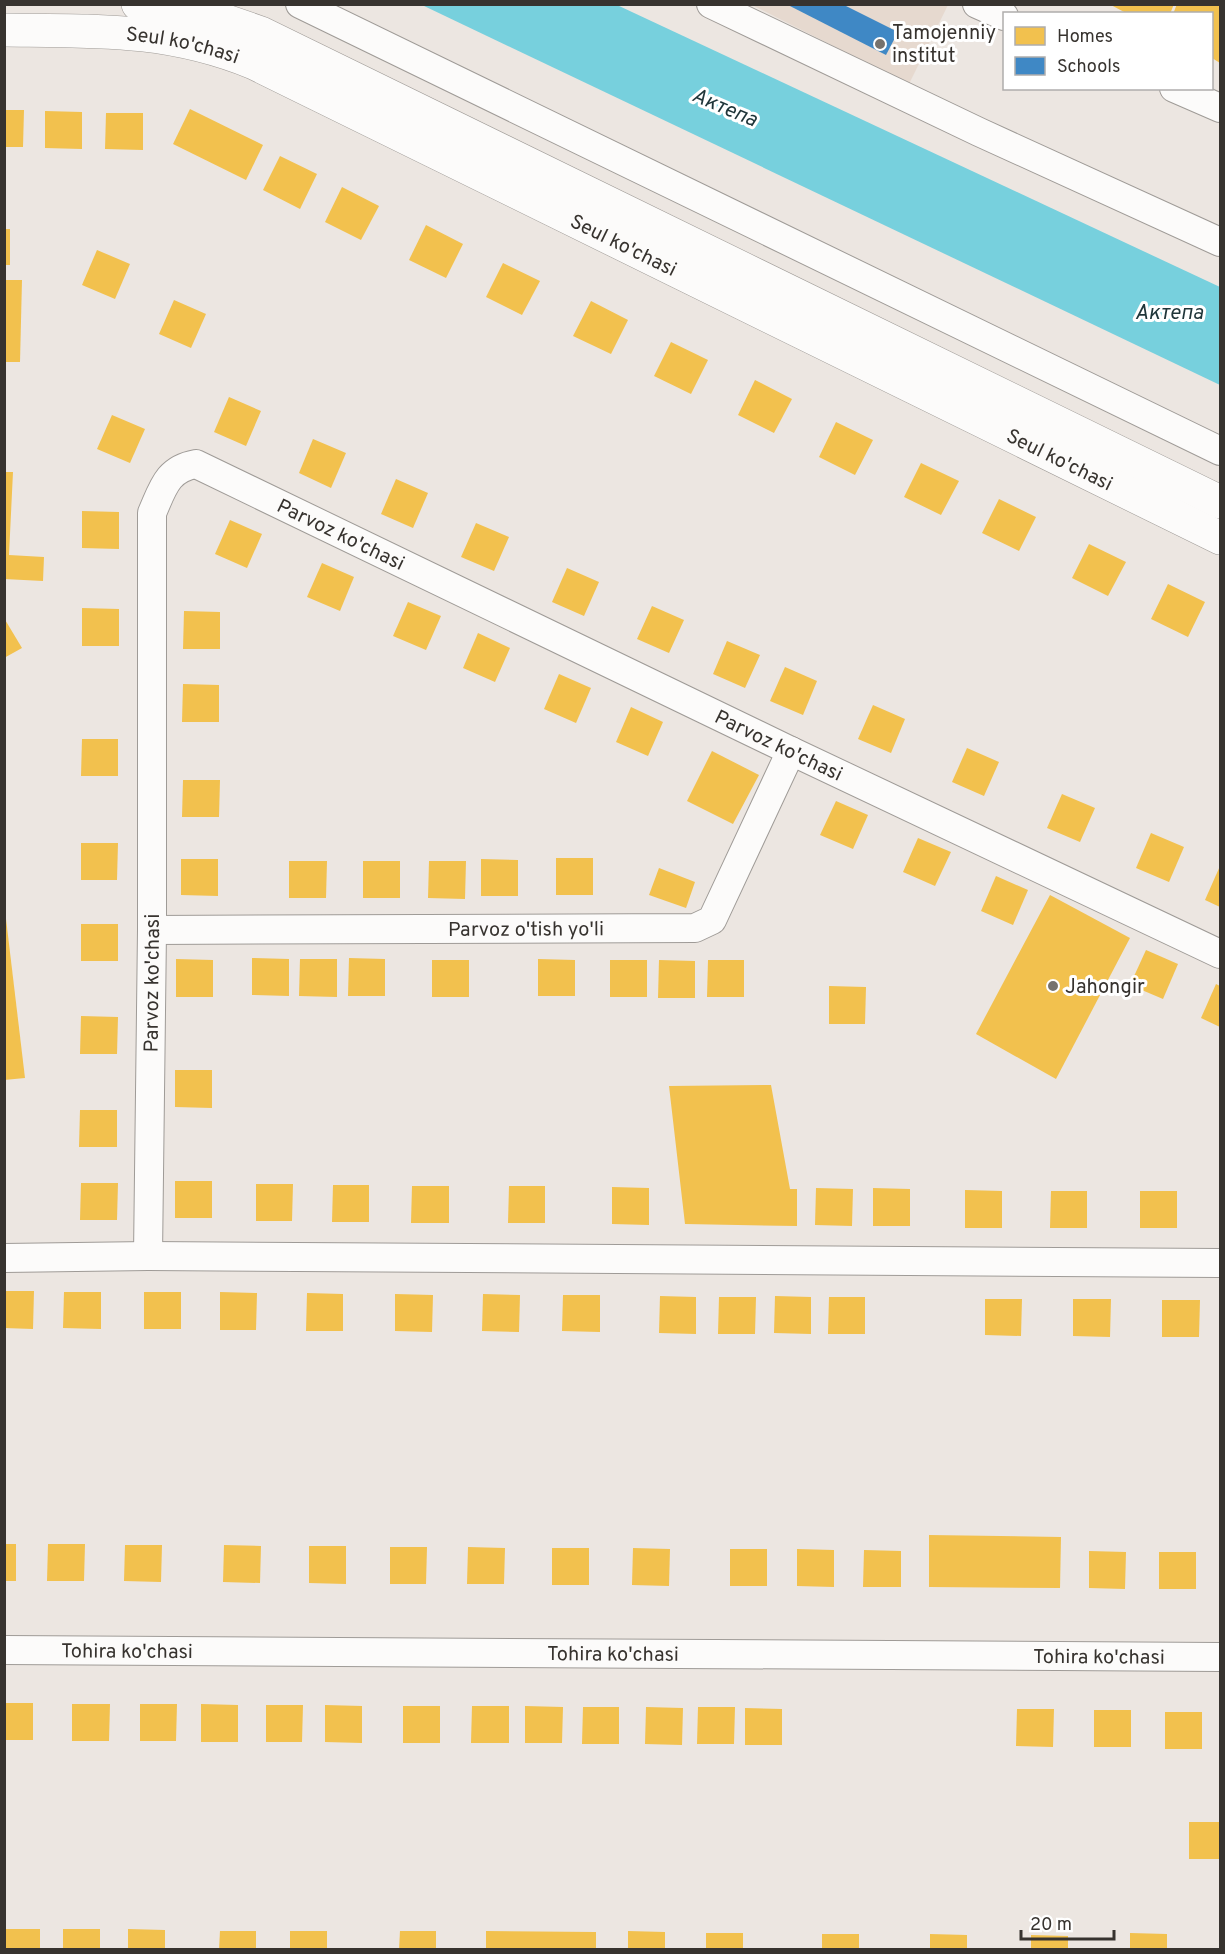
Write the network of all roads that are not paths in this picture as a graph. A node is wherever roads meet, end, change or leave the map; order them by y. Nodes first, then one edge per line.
1 (138, 4) edge
2 (300, 4) edge
3 (711, 4) edge
4 (977, 4) edge
5 (1003, 15) edge
6 (4, 30) edge
7 (1179, 90) edge
8 (1221, 108) edge
9 (1221, 242) edge
10 (1221, 451) edge
11 (1221, 502) edge
12 (1221, 538) edge
13 (791, 751) junction
14 (152, 930) junction
15 (1221, 954) edge
16 (148, 1256) junction
17 (4, 1258) edge
18 (1221, 1263) edge
19 (4, 1650) edge
20 (1221, 1657) edge

1 - 11 main road, Seul ko'chasi
2 - 10 street
3 - 9 street
4 - 5 street
6 - 12 main road, Seul ko'chasi
7 - 8 street
13 - 14 street, Parvoz o'tish yo'li
13 - 14 street, Parvoz ko'chasi
13 - 15 street, Parvoz ko'chasi
14 - 16 street, Parvoz ko'chasi
16 - 17 street
16 - 18 street
19 - 20 street, Tohira ko'chasi

